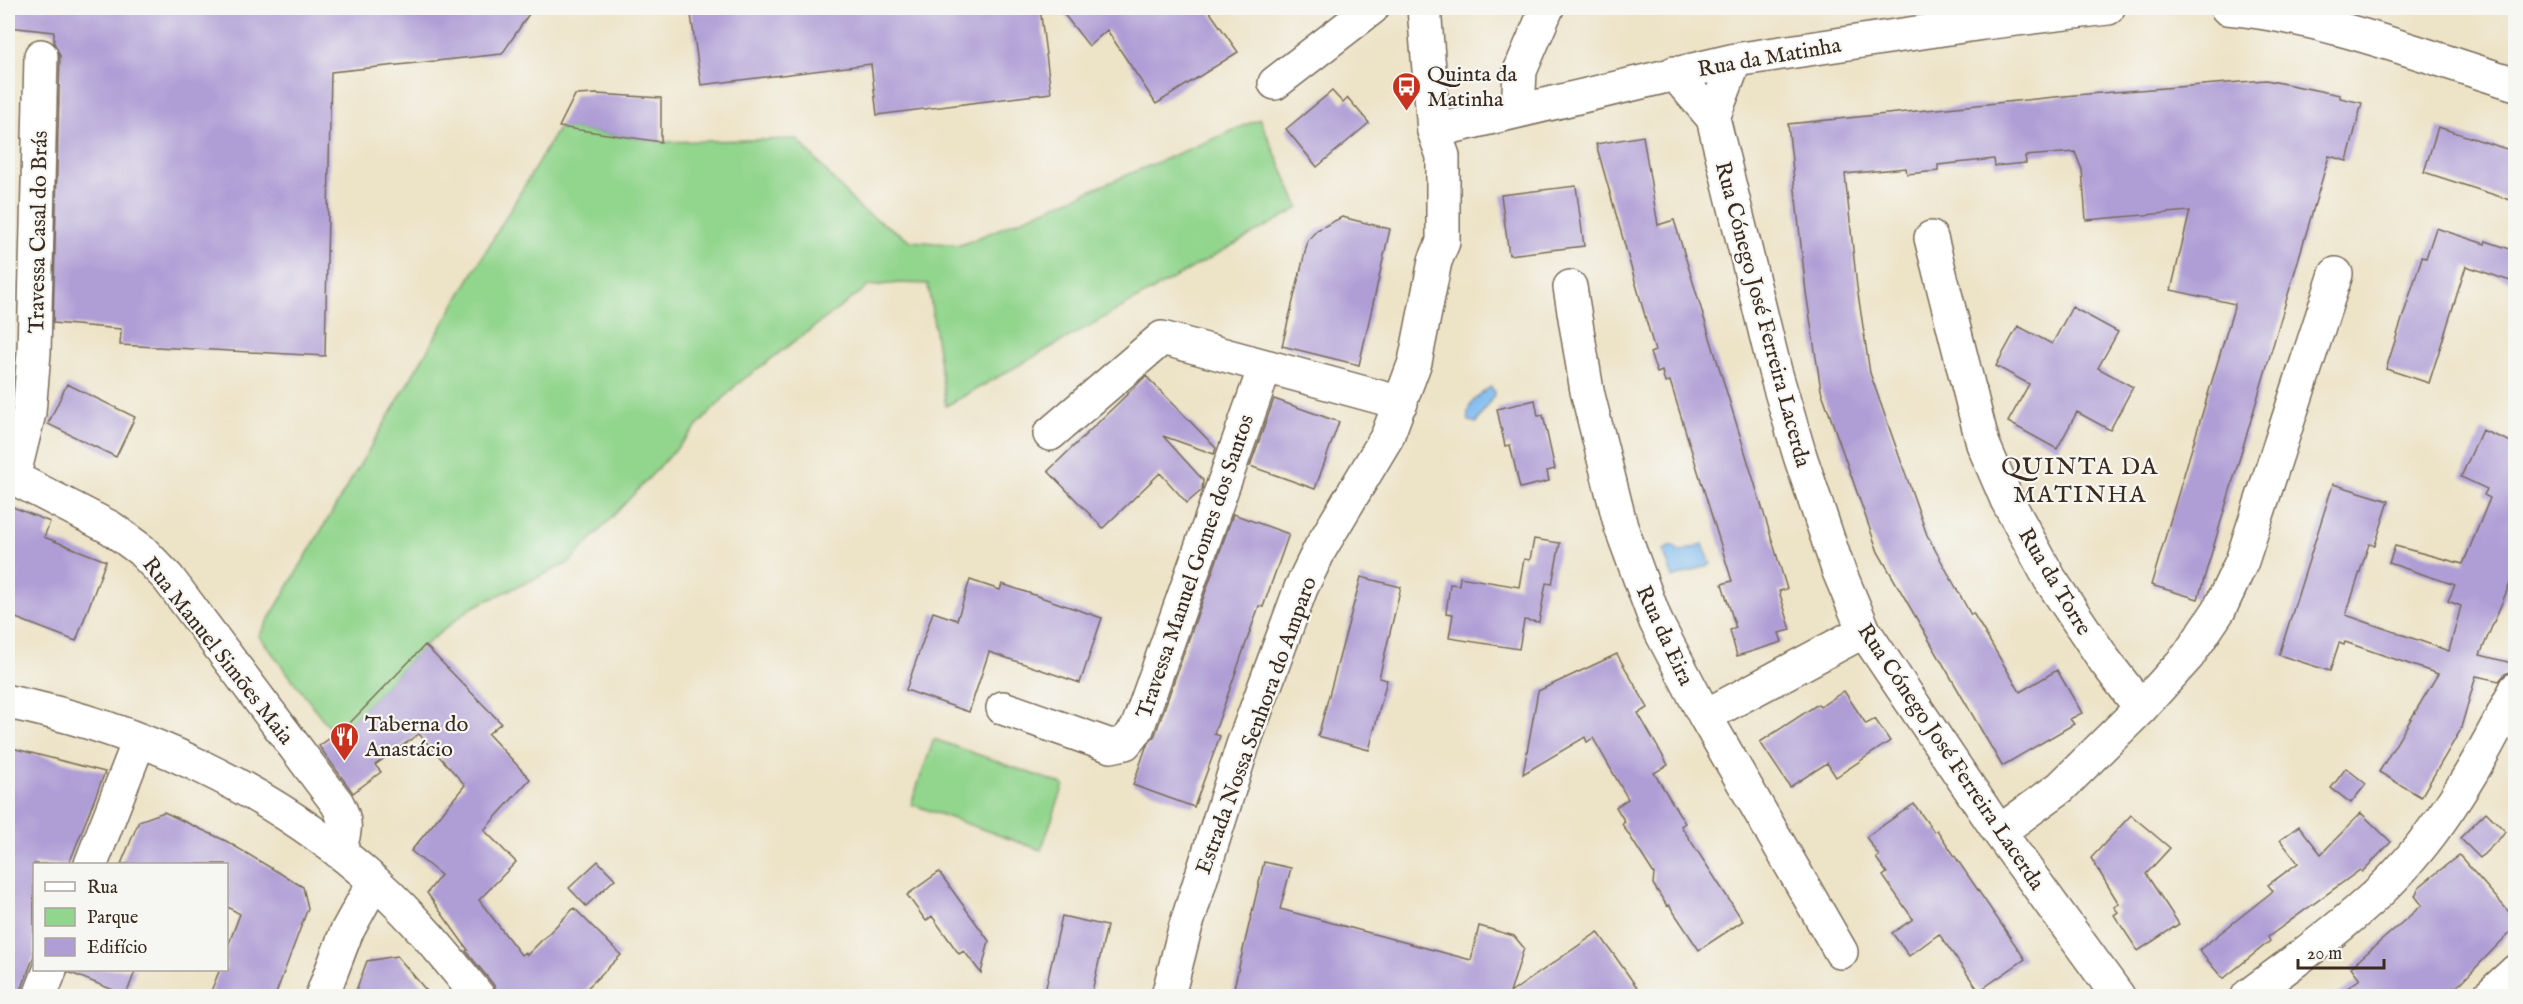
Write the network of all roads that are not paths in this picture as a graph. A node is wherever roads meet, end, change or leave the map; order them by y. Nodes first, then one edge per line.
1 (1372, 8) edge
2 (1424, 8) edge
3 (1547, 8) edge
4 (2108, 8) edge
5 (2228, 8) edge
6 (2313, 14) edge
7 (41, 56) dead end
8 (1735, 60) junction
9 (1674, 73) junction
10 (1275, 83) dead end
11 (2516, 84) edge
12 (1518, 111) junction
13 (1713, 118) junction
14 (1434, 131) junction
15 (1931, 237) dead end
16 (2336, 274) dead end
17 (1570, 287) dead end
18 (1264, 367) junction
19 (1401, 403) junction
20 (1050, 434) dead end
21 (10, 477) edge
22 (1864, 631) junction
23 (2516, 689) edge
24 (8, 702) edge
25 (1003, 708) dead end
26 (2141, 708) junction
27 (1705, 716) junction
28 (139, 741) junction
29 (1999, 832) junction
30 (339, 852) junction
31 (91, 863) edge
32 (375, 882) junction
33 (1841, 952) dead end
34 (49, 971) edge
35 (2516, 971) edge
36 (40, 996) edge
37 (322, 996) edge
38 (478, 996) edge
39 (1168, 996) edge
40 (2118, 996) edge
41 (2248, 996) edge
42 (2489, 996) edge

1 - 10 street
2 - 14 street, Estrada Nossa Senhora do Amparo
3 - 12 street
4 - 8 street, Rua da Matinha
5 - 6 street
6 - 11 street
7 - 21 street, Travessa Casal do Brás
8 - 9 street, Rua da Matinha
8 - 13 street
9 - 12 street, Rua da Matinha
9 - 13 street, Rua Cónego José Ferreira Lacerda
12 - 14 street, Rua da Matinha
13 - 22 street, Rua Cónego José Ferreira Lacerda
14 - 19 street, Estrada Nossa Senhora do Amparo
15 - 26 street, Rua da Torre
16 - 26 street
17 - 27 street, Rua da Eira
18 - 19 street
18 - 20 street
18 - 25 street, Travessa Manuel Gomes dos Santos
19 - 39 street, Estrada Nossa Senhora do Amparo
21 - 30 street, Rua Manuel Simões Maia
22 - 27 street
22 - 29 street, Rua Cónego José Ferreira Lacerda
23 - 41 street
24 - 28 street
26 - 29 street
27 - 33 street, Rua da Eira
28 - 30 street
28 - 31 street
29 - 40 street, Rua Cónego José Ferreira Lacerda
30 - 32 street
32 - 37 street
32 - 38 street
34 - 36 street
35 - 42 street

